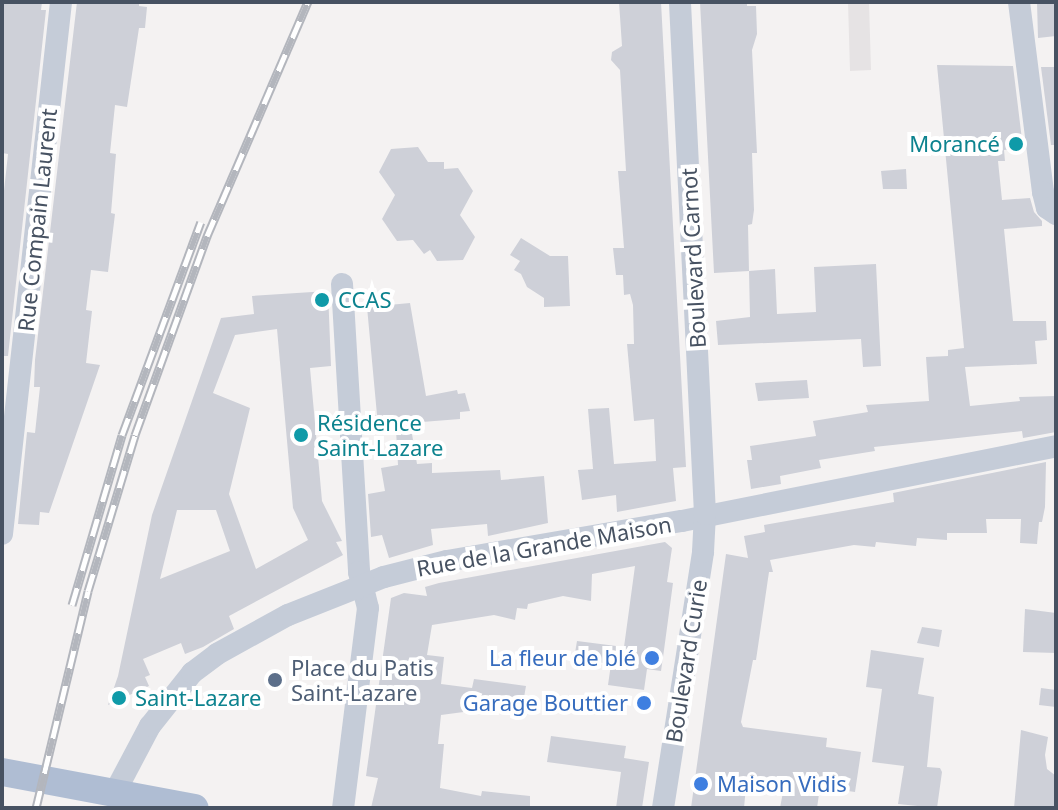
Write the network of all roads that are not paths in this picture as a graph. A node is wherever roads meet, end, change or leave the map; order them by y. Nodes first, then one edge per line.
1 (61, 2) edge
2 (680, 2) edge
3 (1019, 2) edge
4 (1056, 214) edge
5 (342, 284) dead end
6 (1056, 446) edge
7 (705, 514) junction
8 (2, 534) edge
9 (363, 585) junction
10 (2, 772) edge
11 (115, 792) junction
12 (195, 808) edge
13 (343, 808) edge
14 (663, 808) edge

1 - 8 street, Rue Compain Laurent
2 - 7 street, Boulevard Carnot
3 - 4 street
5 - 9 street
6 - 7 street, Rue de la Grande Maison
7 - 9 street, Rue de la Grande Maison
7 - 14 street, Boulevard Curie
9 - 11 street, Rue de la Grande Maison
9 - 13 street
10 - 11 main road
11 - 12 main road

